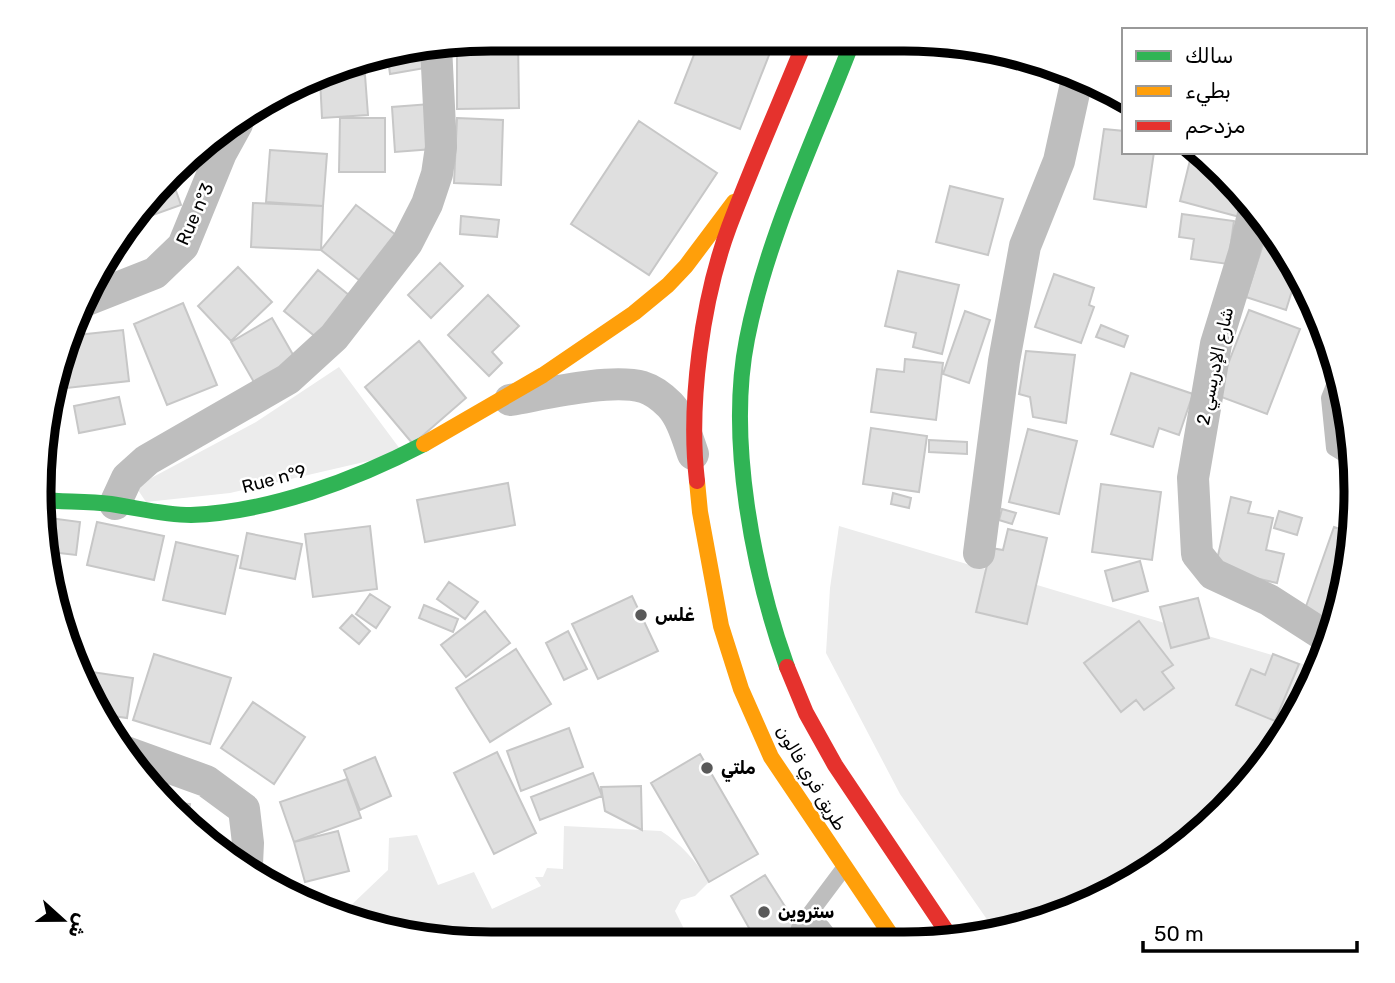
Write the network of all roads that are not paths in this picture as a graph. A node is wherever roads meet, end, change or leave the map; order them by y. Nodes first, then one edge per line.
1 (801, 51) edge
2 (849, 51) edge
3 (436, 55) edge
4 (1076, 86) edge
5 (230, 137) edge
6 (745, 187) junction
7 (1251, 221) edge
8 (97, 296) edge
9 (1332, 390) edge
10 (498, 402) junction
11 (1342, 453) edge
12 (694, 456) junction
13 (51, 501) edge
14 (115, 504) junction
15 (979, 553) dead end
16 (1321, 633) edge
17 (140, 757) edge
18 (247, 858) edge
19 (844, 868) junction
20 (945, 930) edge
21 (826, 932) edge
22 (889, 932) edge

1 - 6 main road
2 - 20 main road
3 - 14 street
4 - 15 street
5 - 8 street, Rue n°3
6 - 10 main road, Rue n°9
6 - 12 main road, طريق فري فالون
7 - 16 street, شارع الإدريسي 2
9 - 11 lane
10 - 12 street
10 - 14 main road, Rue n°9
12 - 19 main road, طريق فري فالون
13 - 14 main road, Rue n°9
17 - 18 street
19 - 21 lane
19 - 22 main road, طريق فري فالون

